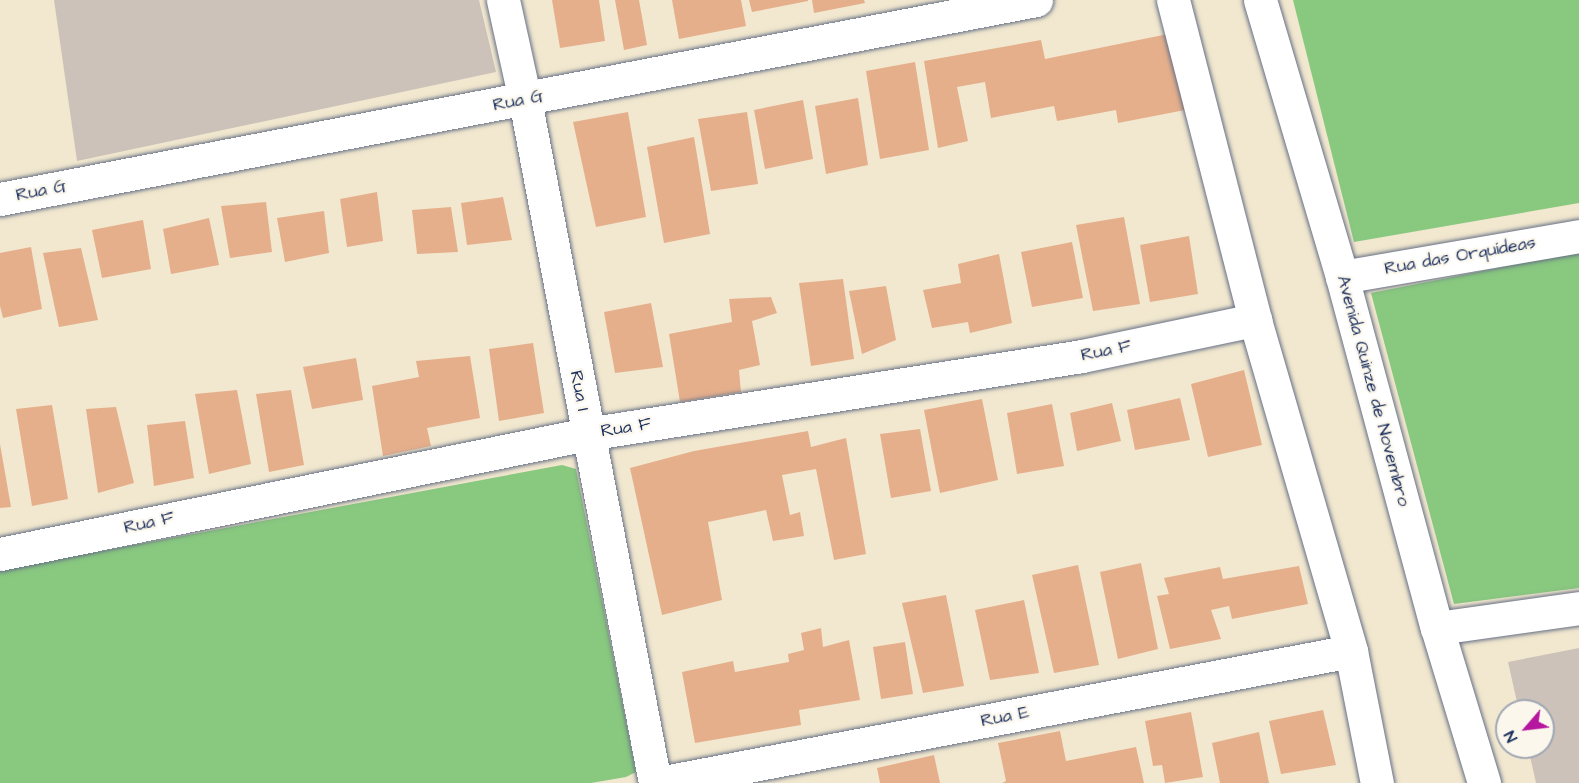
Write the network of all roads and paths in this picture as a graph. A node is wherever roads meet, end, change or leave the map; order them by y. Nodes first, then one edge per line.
1 (503, 0) edge
2 (1036, 0) edge
3 (1173, 0) edge
4 (1260, 0) edge
5 (525, 100) junction
6 (0, 199) edge
7 (1579, 236) edge
8 (1342, 277) junction
9 (1255, 320) junction
10 (587, 434) junction
11 (0, 554) edge
12 (1579, 608) edge
13 (1437, 628) junction
14 (1351, 651) junction
15 (657, 783) edge
16 (1377, 783) edge
17 (1484, 783) edge

1 - 5 street, Rua I
2 - 5 street, Rua G
3 - 9 street
4 - 8 street, Avenida Quinze de Novembro
5 - 6 street, Rua G
5 - 10 street, Rua I
7 - 8 street, Rua das Orquídeas
8 - 13 street, Avenida Quinze de Novembro
9 - 10 street, Rua F
9 - 14 street
10 - 11 street, Rua F
10 - 15 street, Rua I
12 - 13 street
13 - 17 street, Avenida Quinze de Novembro
14 - 15 street, Rua E
14 - 16 street

